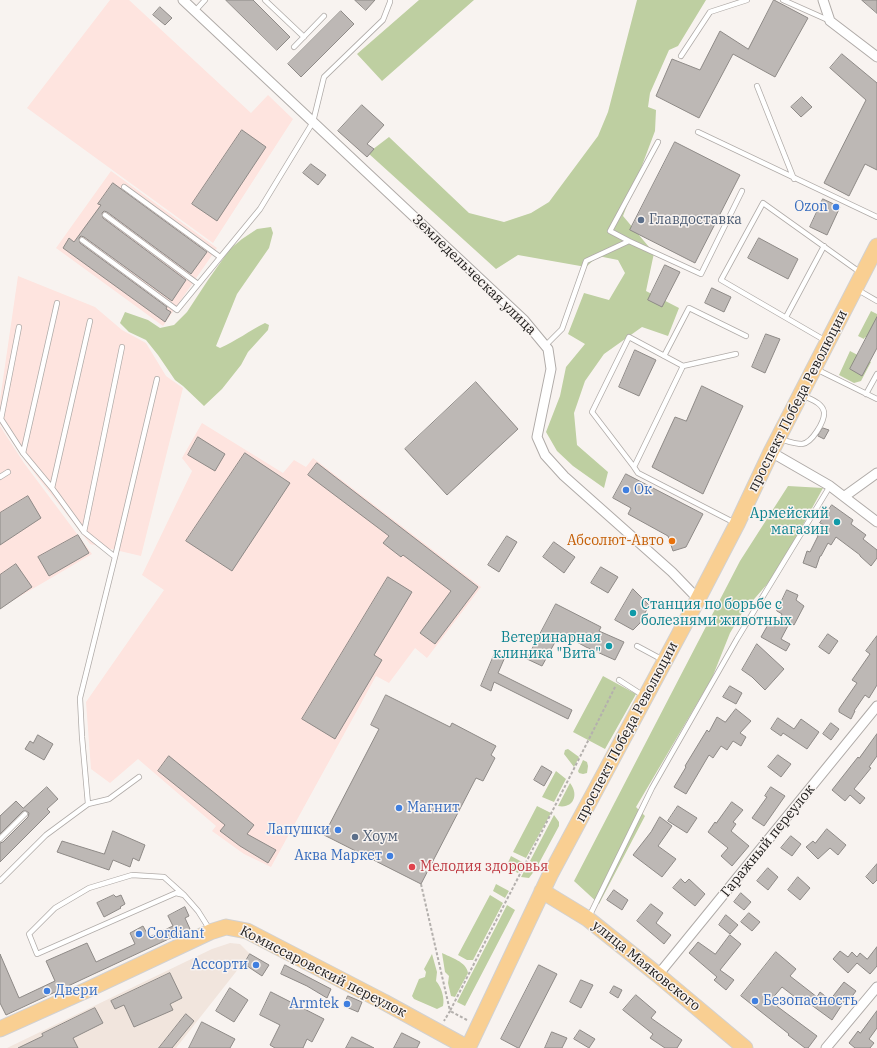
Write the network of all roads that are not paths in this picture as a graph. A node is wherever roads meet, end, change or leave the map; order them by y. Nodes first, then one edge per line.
1 (183, 0) edge
2 (205, 0) edge
3 (265, 0) edge
4 (390, 0) edge
5 (747, 0) edge
6 (783, 0) edge
7 (823, 0) edge
8 (194, 11) junction
9 (324, 16) dead end
10 (830, 21) junction
11 (304, 37) junction
12 (294, 46) dead end
13 (681, 56) dead end
14 (877, 57) edge
15 (757, 86) dead end
16 (313, 122) junction
17 (698, 132) dead end
18 (658, 142) dead end
19 (794, 179) junction
20 (124, 187) dead end
21 (742, 191) dead end
22 (105, 215) dead end
23 (877, 217) edge
24 (82, 240) dead end
25 (629, 241) junction
26 (824, 246) junction
27 (877, 246) edge
28 (220, 257) junction
29 (862, 274) junction
30 (198, 284) junction
31 (854, 288) junction
32 (877, 302) edge
33 (57, 303) dead end
34 (786, 317) junction
35 (90, 321) dead end
36 (18, 327) dead end
37 (746, 336) dead end
38 (828, 342) junction
39 (545, 346) junction
40 (122, 347) dead end
41 (736, 354) dead end
42 (664, 356) junction
43 (683, 366) junction
44 (814, 368) junction
45 (877, 374) edge
46 (156, 378) dead end
47 (800, 394) junction
48 (866, 394) junction
49 (877, 399) edge
50 (775, 445) junction
51 (23, 453) junction
52 (634, 467) junction
53 (8, 472) dead end
54 (877, 473) edge
55 (0, 477) edge
56 (830, 486) junction
57 (52, 488) junction
58 (845, 496) junction
59 (877, 522) edge
60 (737, 524) junction
61 (84, 532) junction
62 (115, 557) junction
63 (698, 599) junction
64 (637, 646) dead end
65 (665, 661) junction
66 (619, 680) road end
67 (646, 697) junction
68 (877, 706) edge
69 (139, 777) dead end
70 (88, 804) junction
71 (25, 814) dead end
72 (0, 839) edge
73 (0, 881) edge
74 (542, 891) junction
75 (184, 895) junction
76 (588, 919) junction
77 (210, 932) junction
78 (658, 975) junction
79 (877, 987) edge
80 (0, 1029) edge
81 (468, 1048) edge
82 (745, 1048) edge
83 (826, 1048) edge

1 - 8 street, Земледельческая улица
2 - 8 lane
3 - 11 lane
4 - 16 lane
5 - 13 lane
6 - 10 lane
7 - 10 street
8 - 16 street, Земледельческая улица
9 - 11 lane
10 - 14 street
11 - 12 lane
15 - 19 lane
16 - 28 lane
16 - 39 street, Земледельческая улица
17 - 19 lane
18 - 25 lane
19 - 23 lane
20 - 28 lane
21 - 25 lane
22 - 30 lane
24 - 30 lane
25 - 39 lane
26 - 29 lane
26 - 34 lane
26 - 34 lane
27 - 29 main road, проспект Победа Революции
28 - 30 lane
29 - 31 main road, проспект Победа Революции
31 - 32 lane
31 - 38 main road, проспект Победа Революции
33 - 51 lane
34 - 38 lane
35 - 57 lane
36 - 51 lane
37 - 42 lane
38 - 44 main road, проспект Победа Революции
39 - 63 street, Земледельческая улица
40 - 61 lane
41 - 43 lane
42 - 43 lane
42 - 52 lane
43 - 52 lane
44 - 47 main road, проспект Победа Революции
44 - 48 lane
45 - 48 lane
46 - 62 lane
47 - 50 main road, проспект Победа Революции
47 - 50 lane
48 - 49 lane
50 - 56 street
50 - 60 main road, проспект Победа Революции
51 - 57 lane
52 - 60 lane
53 - 55 lane
54 - 58 street
56 - 58 street
56 - 76 lane
57 - 61 lane
58 - 59 street
60 - 63 main road, проспект Победа Революции
61 - 62 lane
62 - 70 lane
63 - 65 main road, проспект Победа Революции
64 - 65 lane
65 - 67 main road, проспект Победа Революции
66 - 67 lane
67 - 74 main road, проспект Победа Революции
68 - 78 street, Гаражный переулок
69 - 70 lane
70 - 73 lane
71 - 72 lane
74 - 76 main road, улица Маяковского
74 - 81 main road, проспект Победа Революции
75 - 75 lane
75 - 77 lane
76 - 78 main road, улица Маяковского
77 - 80 main road, Комиссаровский переулок
77 - 81 main road, Комиссаровский переулок
78 - 82 main road, улица Маяковского
79 - 83 street

